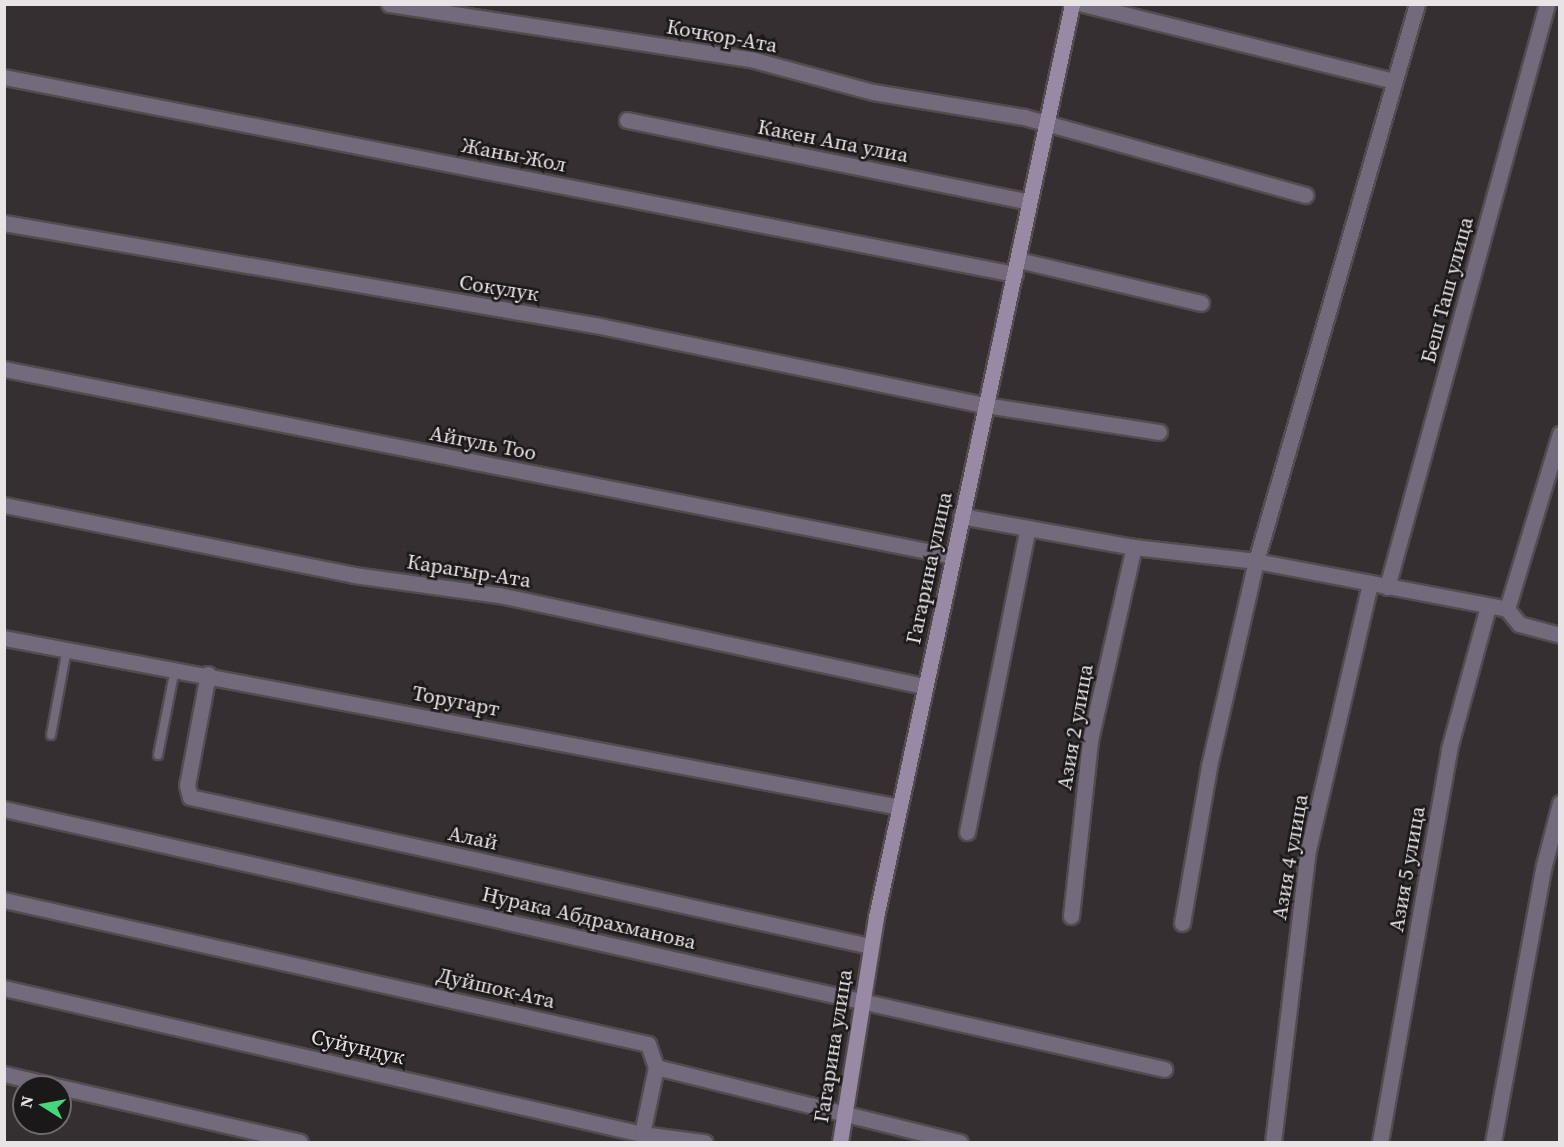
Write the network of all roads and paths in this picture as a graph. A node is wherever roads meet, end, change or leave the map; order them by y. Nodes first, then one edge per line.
1 (389, 4) edge
2 (1072, 4) edge
3 (1083, 4) edge
4 (1417, 4) edge
5 (1547, 4) edge
6 (4, 77) edge
7 (1395, 81) junction
8 (627, 120) dead end
9 (1045, 123) junction
10 (1305, 195) dead end
11 (1029, 202) junction
12 (4, 223) edge
13 (1016, 267) junction
14 (1202, 303) dead end
15 (4, 369) edge
16 (985, 405) junction
17 (1159, 432) dead end
18 (1560, 434) edge
19 (4, 505) edge
20 (961, 516) junction
21 (1028, 528) junction
22 (1134, 547) junction
23 (952, 556) junction
24 (1256, 561) junction
25 (1370, 583) junction
26 (1387, 586) junction
27 (1488, 606) junction
28 (1507, 609) junction
29 (1560, 635) edge
30 (4, 638) edge
31 (67, 648) junction
32 (175, 668) junction
33 (208, 674) junction
34 (925, 686) junction
35 (51, 735) dead end
36 (158, 755) dead end
37 (1560, 803) edge
38 (899, 807) junction
39 (4, 809) edge
40 (967, 832) dead end
41 (4, 900) edge
42 (1071, 916) dead end
43 (1182, 923) dead end
44 (870, 946) junction
45 (4, 988) edge
46 (862, 1001) junction
47 (656, 1067) junction
48 (1164, 1069) dead end
49 (72, 1090) edge
50 (844, 1116) junction
51 (642, 1134) junction
52 (300, 1143) edge
53 (704, 1143) edge
54 (840, 1143) edge
55 (960, 1143) edge
56 (1273, 1143) edge
57 (1380, 1143) edge
58 (1493, 1143) edge

1 - 9 street, Кочкор-Ата
2 - 9 main road, Гагарина улица
3 - 7 street
4 - 7 street
5 - 26 street, Беш Таш улица
6 - 13 street, Жаны-Жол
7 - 24 street
8 - 11 street, Какен Апа улиа
9 - 10 street, Кочкор-Ата
9 - 11 main road, Гагарина улица
11 - 13 main road, Гагарина улица
12 - 16 street, Сокулук
13 - 14 street, Жаны-Жол
13 - 16 main road, Гагарина улица
15 - 23 street, Айгуль Тоо
16 - 17 street, Сокулук
16 - 20 main road, Гагарина улица
18 - 28 street
19 - 34 street, Карагыр-Ата
20 - 21 street
20 - 23 main road, Гагарина улица
21 - 22 street
21 - 40 street
22 - 24 street
22 - 42 street, Азия 2 улица
23 - 34 main road, Гагарина улица
24 - 25 street
24 - 43 street
25 - 26 street
25 - 56 street, Азия 4 улица
26 - 27 street
27 - 28 street
27 - 57 street, Азия 5 улица
28 - 29 street
30 - 31 street, Торугарт
31 - 32 street, Торугарт
31 - 35 lane
32 - 33 street, Торугарт
32 - 36 lane
33 - 38 street, Торугарт
33 - 44 street, Алай
34 - 38 main road, Гагарина улица
37 - 58 street
38 - 44 main road, Гагарина улица
39 - 46 street, Нурака Абдрахманова
41 - 47 street, Дуйшок-Ата
44 - 46 main road, Гагарина улица
45 - 51 street, Суйундук
46 - 48 street, Нурака Абдрахманова
46 - 50 main road, Гагарина улица
47 - 50 street
47 - 51 street
49 - 52 street
50 - 54 main road, Гагарина улица
50 - 55 street
51 - 53 street, Суйундук

